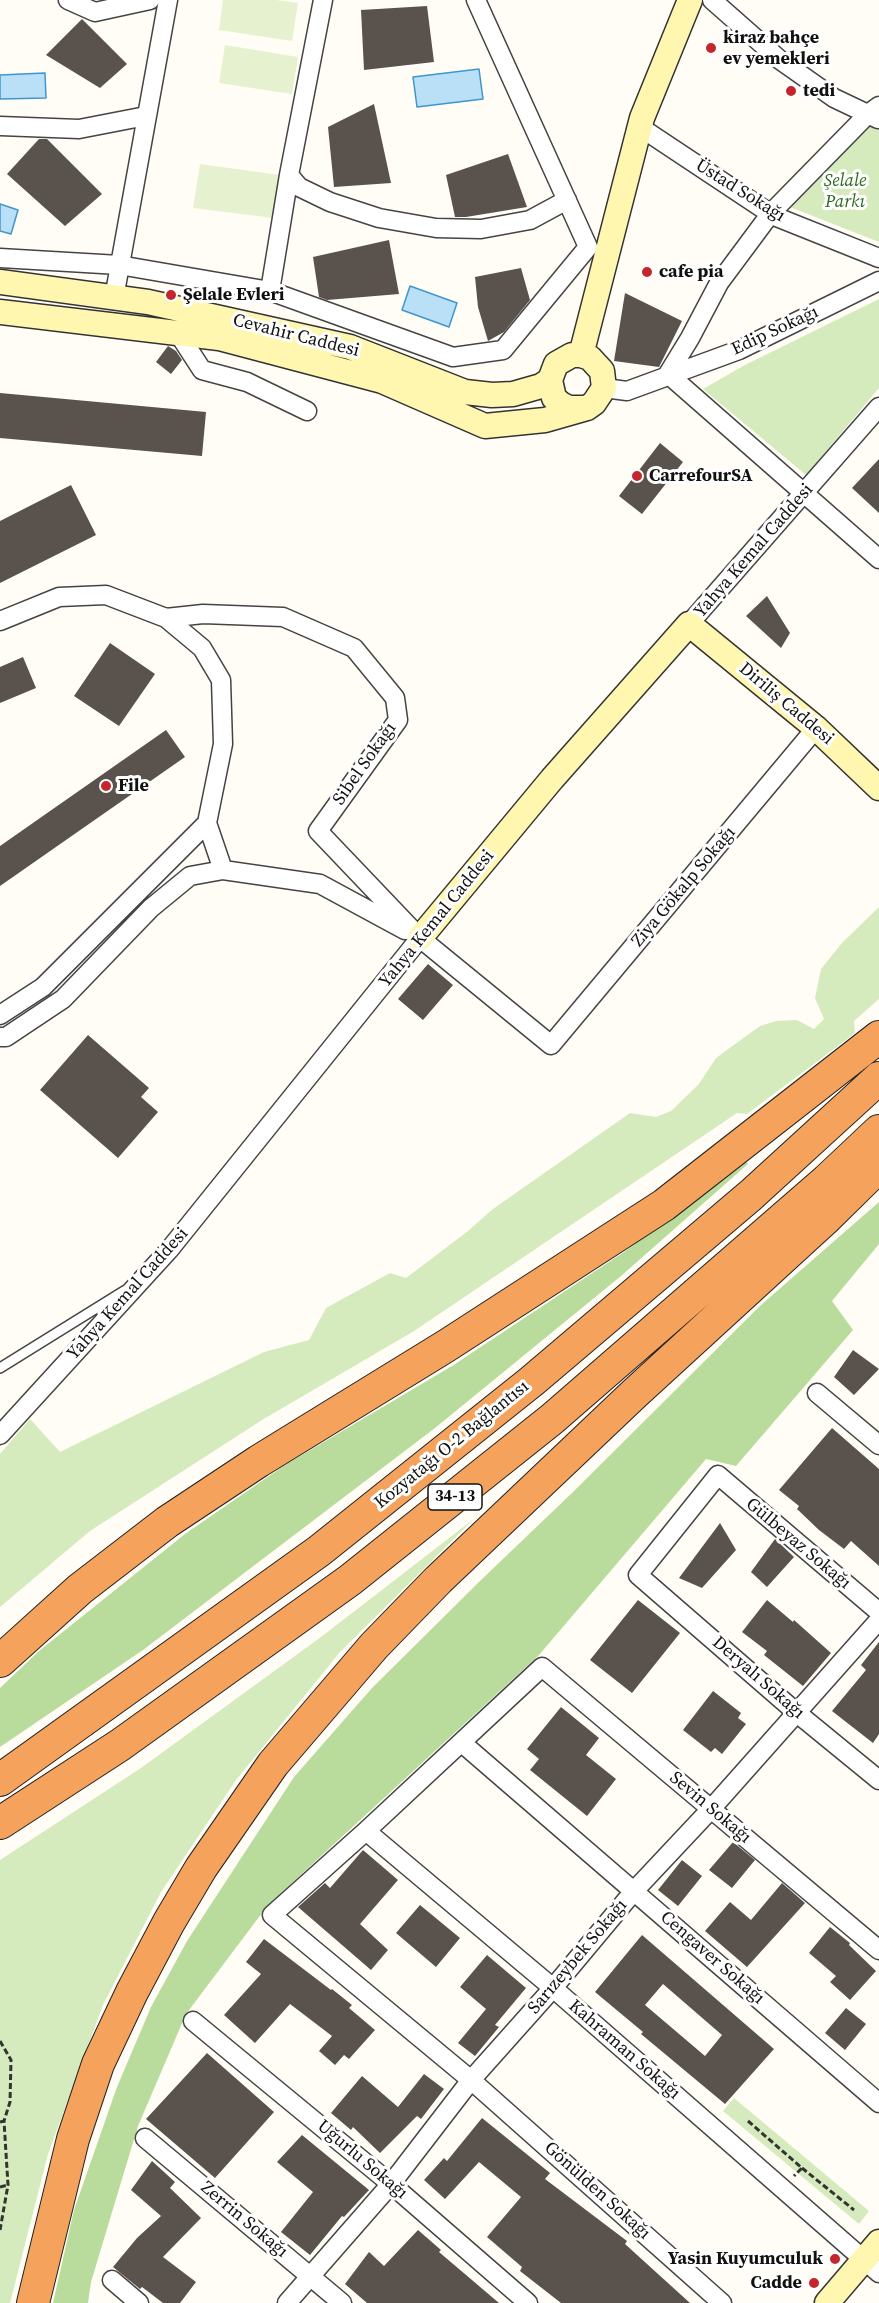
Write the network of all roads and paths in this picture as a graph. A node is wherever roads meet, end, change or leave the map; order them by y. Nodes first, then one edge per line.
1 (68, 0) edge
2 (150, 0) edge
3 (168, 0) edge
4 (323, 0) edge
5 (476, 0) edge
6 (690, 0) edge
7 (712, 0) edge
8 (875, 114) edge
9 (146, 116) junction
10 (0, 126) edge
11 (640, 127) junction
12 (289, 175) junction
13 (567, 200) junction
14 (771, 213) junction
15 (0, 258) edge
16 (879, 258) edge
17 (119, 265) junction
18 (879, 281) edge
19 (0, 282) edge
20 (270, 291) junction
21 (114, 297) junction
22 (0, 312) edge
23 (178, 333) junction
24 (581, 355) junction
25 (668, 374) junction
26 (550, 380) junction
27 (604, 388) junction
28 (879, 407) edge
29 (587, 408) junction
30 (307, 411) dead end
31 (804, 494) junction
32 (879, 559) edge
33 (166, 618) junction
34 (0, 621) edge
35 (689, 624) junction
36 (816, 728) junction
37 (879, 788) edge
38 (207, 823) junction
39 (223, 870) junction
40 (420, 938) junction
41 (0, 1015) edge
42 (0, 1037) edge
43 (879, 1037) edge
44 (879, 1078) edge
45 (879, 1131) edge
46 (879, 1166) edge
47 (141, 1280) junction
48 (0, 1368) edge
49 (817, 1393) dead end
50 (0, 1435) edge
51 (879, 1445) edge
52 (638, 1575) joint
53 (879, 1612) edge
54 (879, 1620) edge
55 (0, 1661) edge
56 (797, 1713) junction
57 (67, 1732) junction
58 (462, 1743) junction
59 (0, 1772) edge
60 (0, 1780) edge
61 (879, 1780) edge
62 (711, 1809) junction
63 (0, 1822) edge
64 (366, 1831) junction
65 (634, 1891) junction
66 (879, 1950) edge
67 (553, 1988) junction
68 (193, 2021) dead end
69 (0, 2041) edge
70 (471, 2080) junction
71 (879, 2103) edge
72 (748, 2121) dead end
73 (2, 2122) edge
74 (145, 2138) dead end
75 (802, 2168) junction
76 (391, 2184) junction
77 (8, 2185) junction
78 (0, 2187) edge
79 (783, 2189) junction
80 (854, 2210) dead end
81 (0, 2230) edge
82 (874, 2258) edge
83 (311, 2276) junction
84 (112, 2280) dead end
85 (33, 2303) edge
86 (139, 2303) edge
87 (287, 2303) edge
88 (342, 2303) edge
89 (528, 2303) edge
90 (722, 2303) edge
91 (827, 2303) edge

1 - 2 street
3 - 9 street
4 - 12 street
5 - 13 street
6 - 11 street
7 - 8 street
8 - 14 street
9 - 10 street
9 - 17 street
11 - 14 street, Üstad Sokağı
11 - 24 street
12 - 13 street
12 - 20 street
13 - 20 street
14 - 16 street, Üstad Sokağı
14 - 25 street
15 - 17 street
17 - 20 street
17 - 21 street
18 - 25 street, Edip Sokağı
19 - 21 street, Cevahir Caddesi
21 - 26 street, Cevahir Caddesi
22 - 23 street, Cevahir Caddesi
23 - 29 street, Cevahir Caddesi
23 - 30 street
24 - 26 street
24 - 27 street
25 - 27 street, Edip Sokağı
25 - 31 street
26 - 29 street
27 - 29 street
28 - 31 street, Yahya Kemal Caddesi
31 - 32 street
31 - 35 street, Yahya Kemal Caddesi
33 - 34 street
33 - 38 street
33 - 40 street, Sibel Sokağı
35 - 36 street, Diriliş Caddesi
35 - 40 street, Yahya Kemal Caddesi
36 - 37 street, Diriliş Caddesi
36 - 40 street, Ziya Gökalp Sokağı
38 - 39 street
38 - 41 street
39 - 40 street
39 - 42 street
40 - 47 street, Yahya Kemal Caddesi
43 - 55 highway
44 - 57 highway, Kozyatağı O-2 Bağlantısı / 34-13
45 - 63 highway, 34-13
46 - 85 highway
47 - 48 lane
47 - 50 street, Yahya Kemal Caddesi
49 - 51 street
52 - 53 street, Gülbeyaz Sokağı
52 - 56 street, Deryalı Sokağı
54 - 56 street, Sarızeybek Sokağı
56 - 61 street, Deryalı Sokağı
56 - 62 street, Sarızeybek Sokağı
57 - 59 highway
57 - 60 highway, Kozyatağı O-2 Bağlantısı / 34-13
58 - 62 street, Sevin Sokağı
58 - 64 street
58 - 65 street, Cengaver Sokağı
62 - 65 street, Sarızeybek Sokağı
62 - 66 street, Sevin Sokağı
64 - 67 street, Kahraman Sokağı
64 - 70 street, Gönülden Sokağı
65 - 67 street, Sarızeybek Sokağı
65 - 71 street, Cengaver Sokağı
67 - 70 street, Sarızeybek Sokağı
67 - 79 street, Kahraman Sokağı
68 - 76 street, Uğurlu Sokağı
69 - 73 path
70 - 76 street, Sarızeybek Sokağı
70 - 90 street, Gönülden Sokağı
72 - 75 path
73 - 77 path
74 - 83 street, Zerrin Sokağı
75 - 79 path
75 - 80 path
76 - 83 street, Sarızeybek Sokağı
76 - 89 street, Uğurlu Sokağı
77 - 78 path
77 - 81 path
79 - 82 street, Kahraman Sokağı
82 - 91 street
83 - 87 street, Sarızeybek Sokağı
83 - 88 street, Zerrin Sokağı
84 - 86 street

